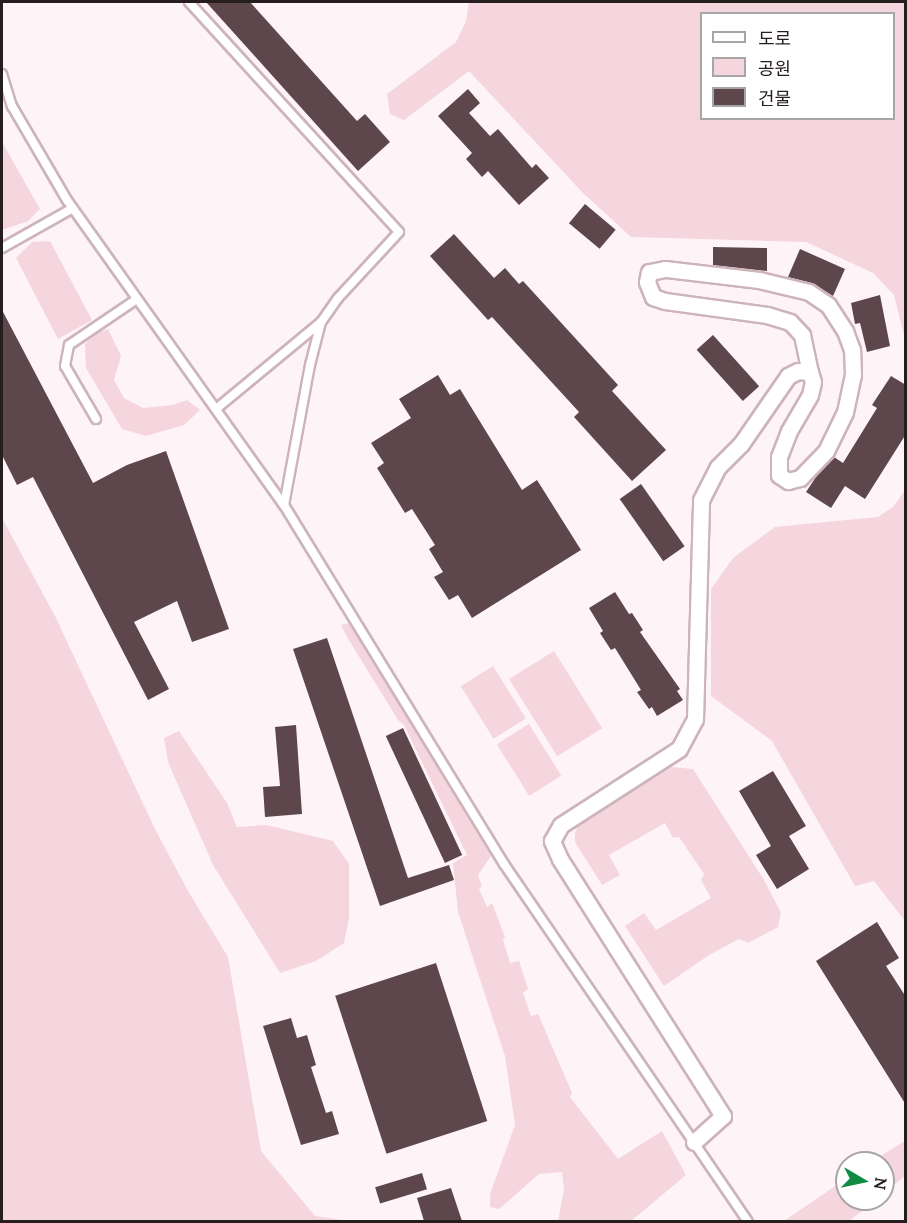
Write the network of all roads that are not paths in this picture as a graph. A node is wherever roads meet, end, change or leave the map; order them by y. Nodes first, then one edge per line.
1 (189, 2) edge
2 (2, 74) edge
3 (74, 208) junction
4 (2, 248) edge
5 (137, 299) junction
6 (321, 322) junction
7 (810, 372) junction
8 (216, 409) junction
9 (96, 419) dead end
10 (284, 505) junction
11 (694, 1142) junction
12 (748, 1221) edge

1 - 6 lane
2 - 3 lane
3 - 4 lane
3 - 5 lane
5 - 8 lane
5 - 9 lane
6 - 8 lane
6 - 10 lane
7 - 7 street
7 - 11 street
8 - 10 lane
10 - 11 lane
11 - 12 lane

